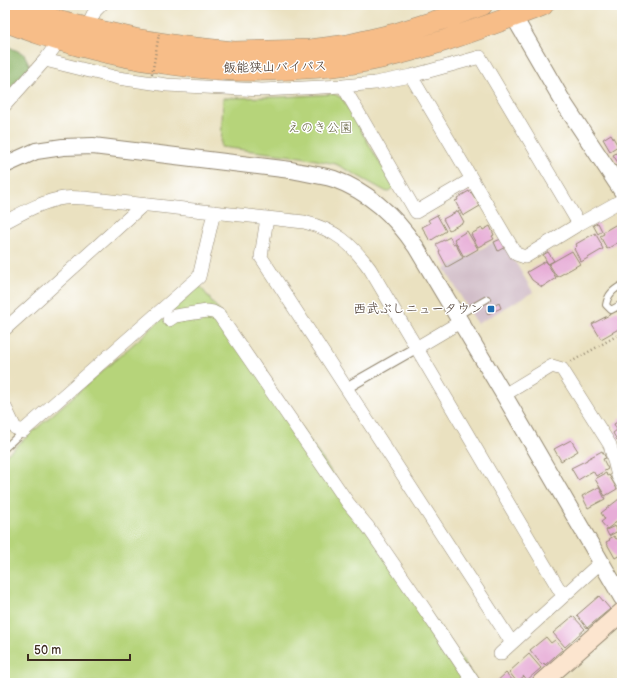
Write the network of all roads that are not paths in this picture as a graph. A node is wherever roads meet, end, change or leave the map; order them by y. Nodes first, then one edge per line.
1 (15, 5) edge
2 (101, 5) edge
3 (482, 5) edge
4 (543, 5) edge
5 (510, 11) edge
6 (5, 21) edge
7 (87, 28) junction
8 (58, 40) junction
9 (45, 60) junction
10 (411, 76) junction
11 (343, 86) junction
12 (5, 105) edge
13 (5, 165) edge
14 (472, 179) junction
15 (622, 191) edge
16 (622, 200) edge
17 (143, 204) junction
18 (214, 212) junction
19 (267, 218) junction
20 (5, 222) edge
21 (579, 224) junction
22 (622, 285) edge
23 (487, 299) dead end
24 (622, 304) edge
25 (459, 319) junction
26 (169, 320) dead end
27 (5, 329) edge
28 (416, 348) junction
29 (346, 388) junction
30 (504, 395) junction
31 (5, 407) edge
32 (23, 431) junction
33 (5, 448) edge
34 (622, 483) edge
35 (601, 562) junction
36 (564, 596) junction
37 (622, 598) edge
38 (622, 612) edge
39 (512, 644) junction
40 (500, 654) dead end
41 (474, 683) edge
42 (541, 683) edge

1 - 7 highway, 飯能狭山バイパス
2 - 7 street
3 - 7 highway, 飯能狭山バイパス
4 - 5 highway, 飯能狭山バイパス
5 - 8 highway, 飯能狭山バイパス
5 - 15 street
6 - 8 highway, 飯能狭山バイパス
8 - 9 street
9 - 11 street
9 - 12 street
10 - 11 street
10 - 14 street
10 - 21 street
11 - 14 street
13 - 25 street
14 - 21 street
16 - 21 street
17 - 18 street
17 - 20 street
17 - 27 street
18 - 19 street
18 - 32 street
19 - 28 street
19 - 29 street
22 - 24 lane
23 - 25 lane
25 - 28 street
25 - 30 street
26 - 41 street
28 - 29 street
28 - 36 street
29 - 39 street
30 - 34 street
30 - 35 street
31 - 32 street
32 - 33 lane
35 - 36 street
35 - 37 street
36 - 39 street
38 - 42 main road
39 - 40 street

